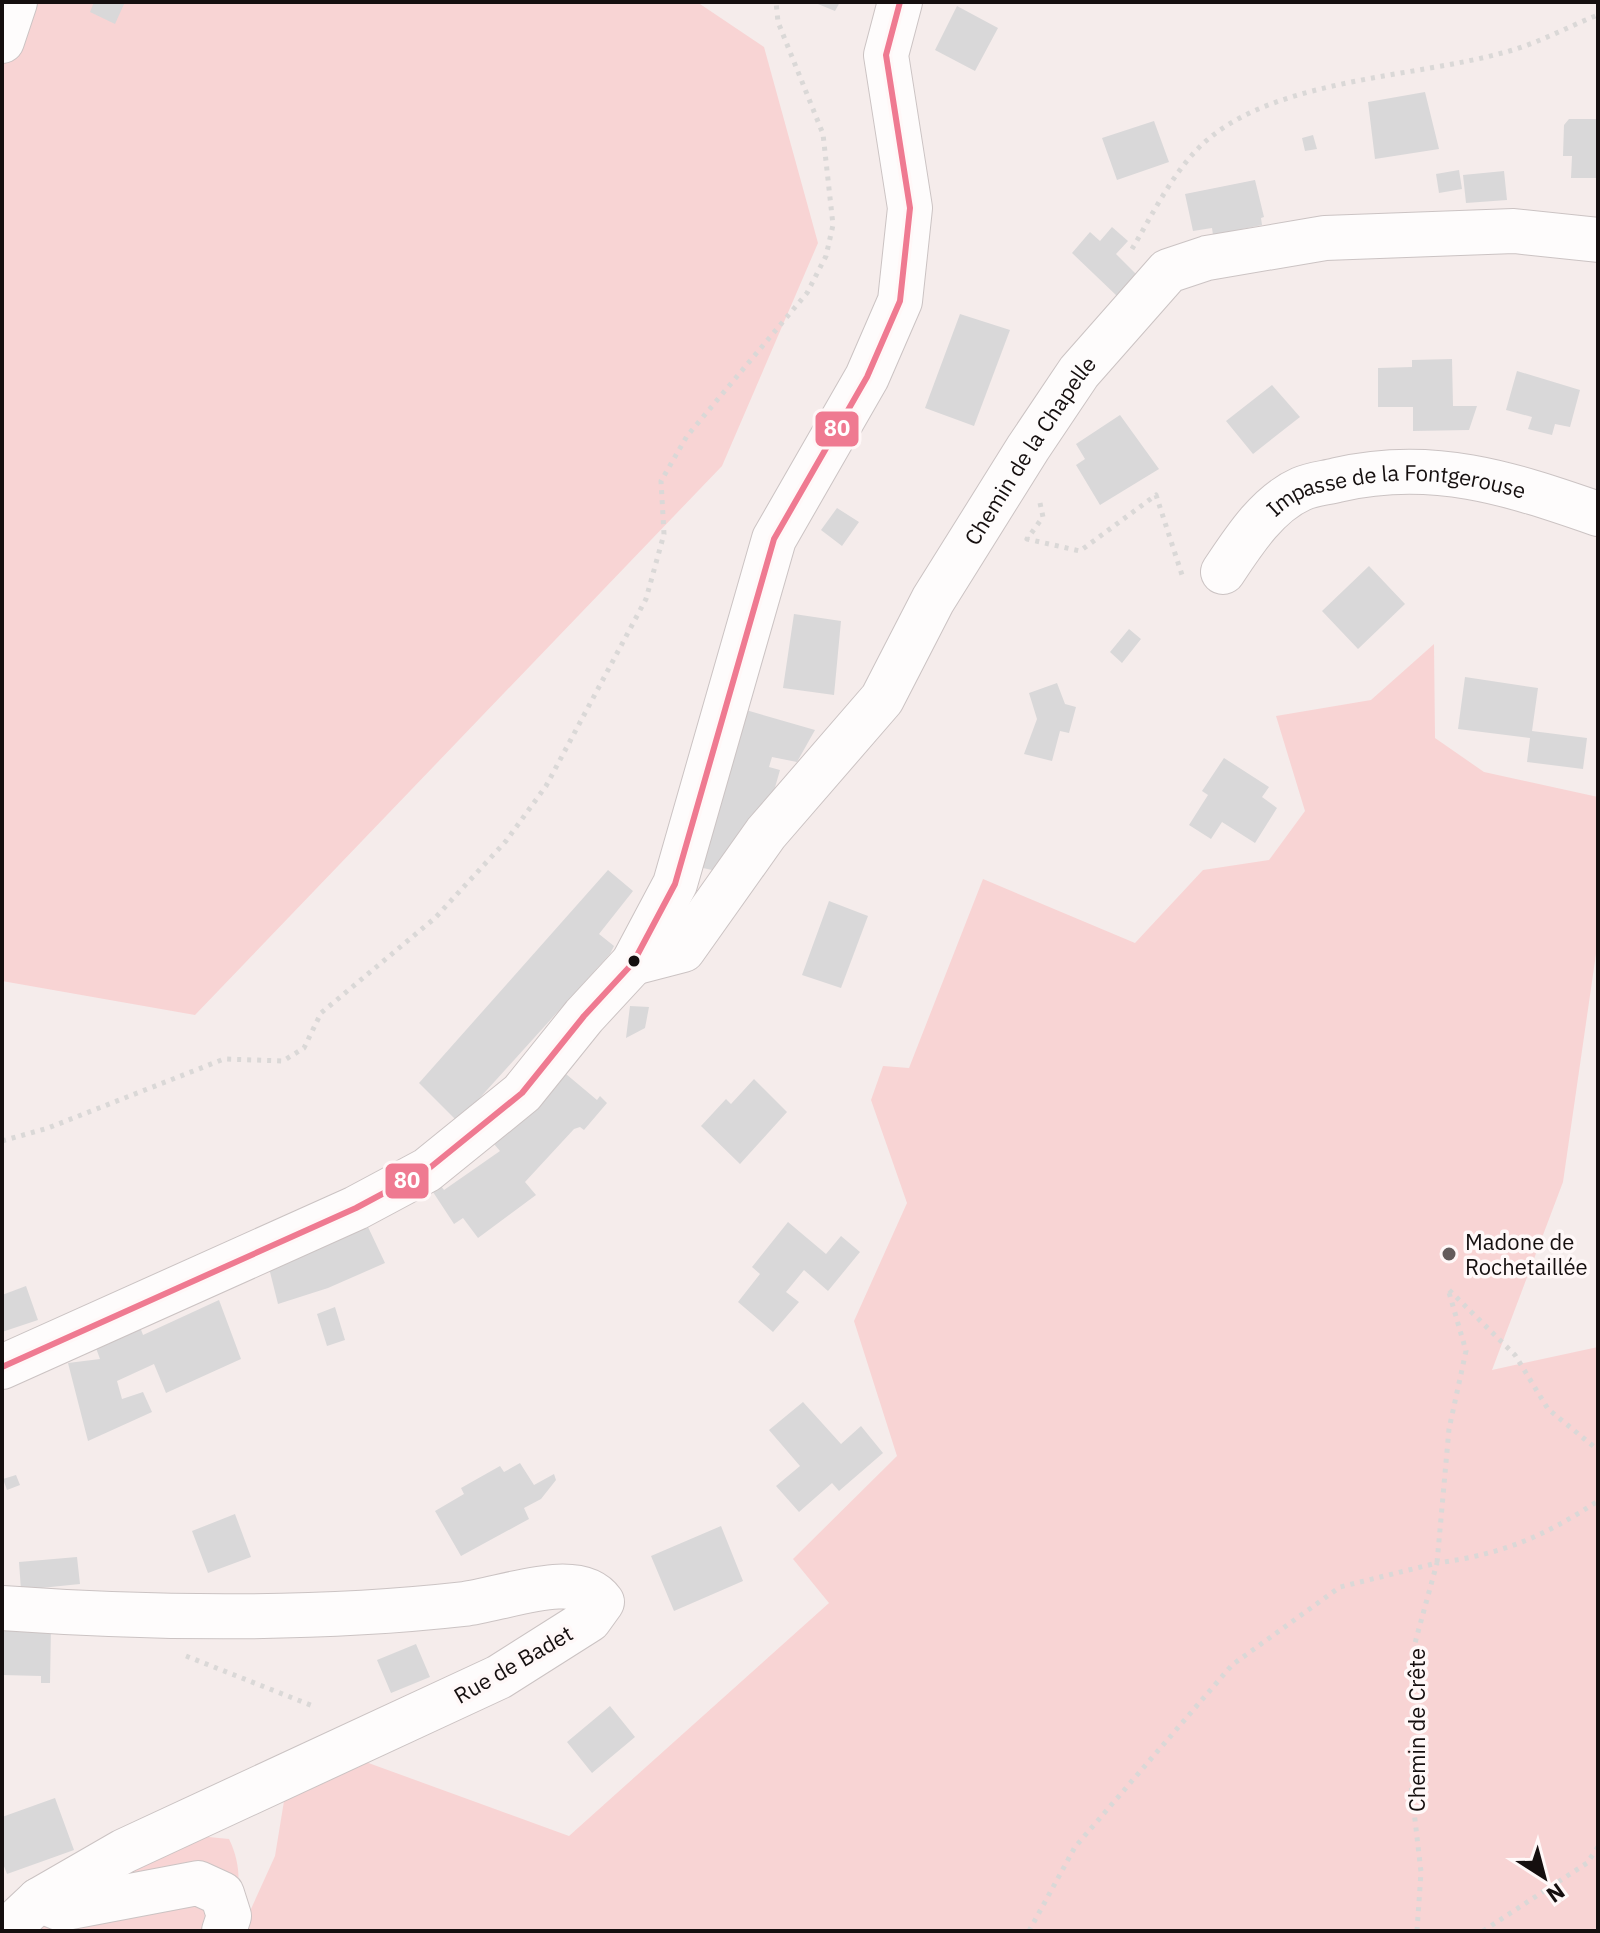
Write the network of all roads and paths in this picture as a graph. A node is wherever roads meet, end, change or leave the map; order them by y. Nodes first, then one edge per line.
1 (15, 2) edge
2 (776, 2) edge
3 (900, 2) edge
4 (1598, 15) edge
5 (2, 41) edge
6 (1598, 240) edge
7 (1124, 262) dead end
8 (1028, 448) junction
9 (1598, 514) edge
10 (1232, 558) joint
11 (633, 963) junction
12 (2, 1141) edge
13 (2, 1367) edge
14 (1598, 1450) edge
15 (1598, 1501) edge
16 (1437, 1563) junction
17 (2, 1608) edge
18 (182, 1655) dead end
19 (313, 1706) dead end
20 (1598, 1847) edge
21 (39, 1900) junction
22 (6, 1931) edge
23 (224, 1931) edge
24 (1029, 1931) edge
25 (1417, 1931) edge
26 (1483, 1931) edge

1 - 5 street
2 - 12 path
3 - 11 street
4 - 7 path
6 - 8 street, Chemin de la Chapelle
8 - 10 path
8 - 11 street, Chemin de la Chapelle
9 - 10 street, Impasse de la Fontgerouse
11 - 13 street
14 - 16 path, Chemin de Crête
15 - 16 path
16 - 24 path
16 - 25 path, Chemin de Crête
17 - 21 street, Rue de Badet
18 - 19 path
20 - 26 path
21 - 22 street, Rue de Badet
21 - 23 street

